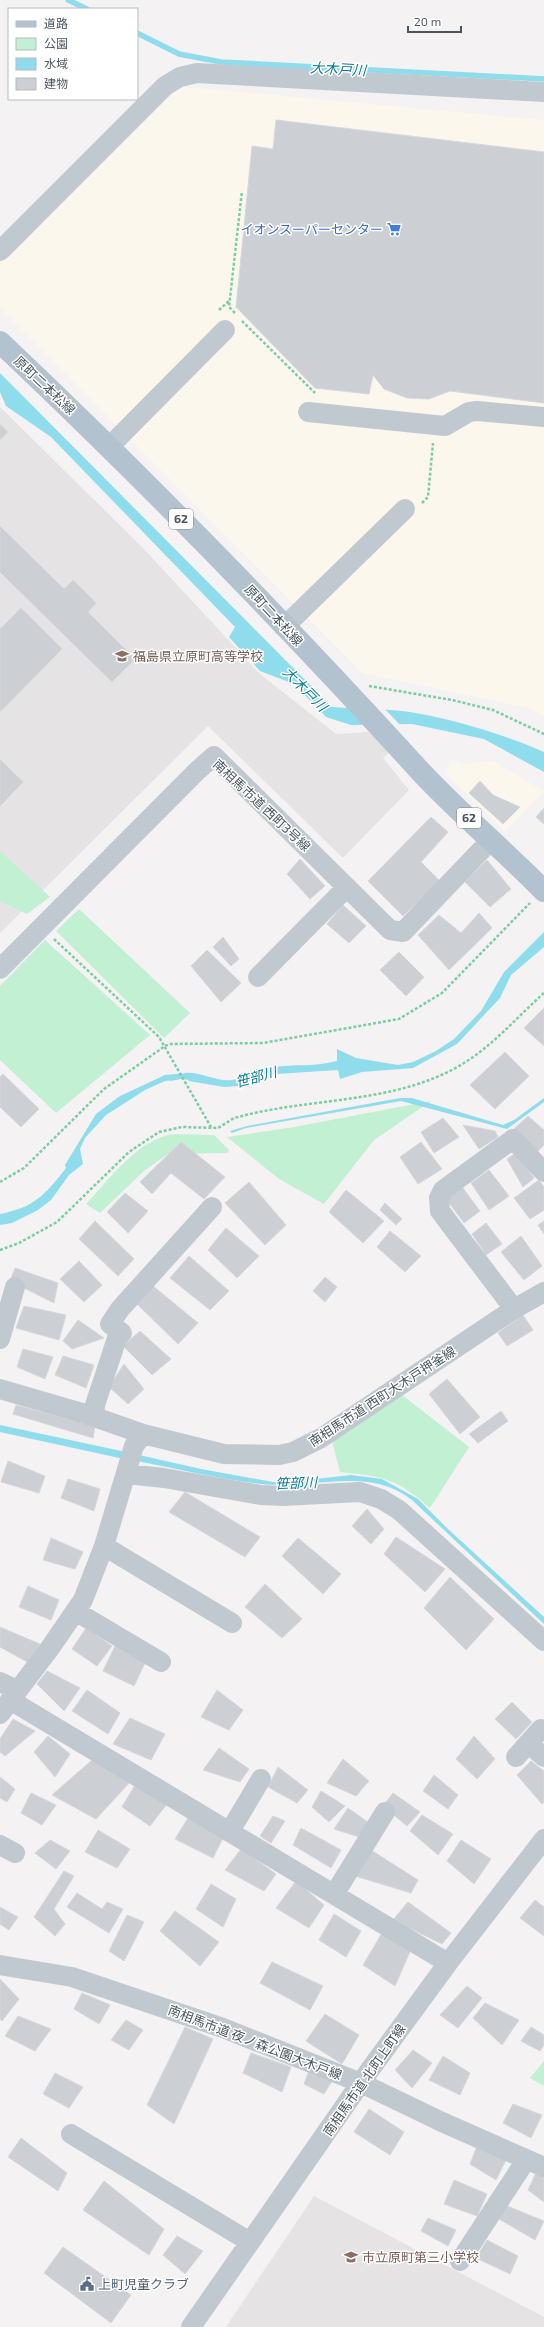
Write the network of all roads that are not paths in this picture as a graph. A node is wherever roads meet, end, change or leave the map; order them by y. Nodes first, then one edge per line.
1 (544, 92) edge
2 (0, 251) edge
3 (226, 330) dead end
4 (0, 342) edge
5 (308, 412) dead end
6 (544, 417) edge
7 (110, 446) junction
8 (412, 508) road end
9 (284, 627) junction
10 (491, 840) junction
11 (346, 887) junction
12 (544, 890) edge
13 (0, 969) edge
14 (258, 977) dead end
15 (544, 1172) edge
16 (212, 1207) dead end
17 (15, 1287) dead end
18 (544, 1292) edge
19 (514, 1309) junction
20 (0, 1339) edge
21 (0, 1389) edge
22 (94, 1417) junction
23 (138, 1440) junction
24 (128, 1470) junction
25 (104, 1546) junction
26 (75, 1611) junction
27 (232, 1623) dead end
28 (544, 1641) edge
29 (161, 1662) dead end
30 (7, 1696) edge
31 (529, 1743) dead end
32 (544, 1757) edge
33 (261, 1779) dead end
34 (385, 1812) dead end
35 (230, 1831) junction
36 (544, 1839) edge
37 (335, 1893) junction
38 (448, 1963) junction
39 (0, 1965) edge
40 (361, 2083) junction
41 (71, 2134) dead end
42 (535, 2164) edge
43 (250, 2242) junction
44 (460, 2261) dead end
45 (191, 2327) edge

1 - 2 street
3 - 7 street
4 - 7 main road, 原町二本松線 / 62
5 - 6 street
7 - 9 main road, 原町二本松線 / 62
8 - 9 street
9 - 10 main road, 原町二本松線 / 62
10 - 11 street, 南相馬市道 西町3号線
10 - 12 main road, 原町二本松線 / 62
11 - 13 street, 南相馬市道 西町3号線
11 - 14 street
15 - 19 street
16 - 22 street
17 - 20 street
18 - 19 street, 南相馬市道 西町大木戸押釜線
19 - 23 street, 南相馬市道 西町大木戸押釜線
21 - 22 street, 南相馬市道 西町大木戸押釜線
22 - 23 street, 南相馬市道 西町大木戸押釜線
23 - 24 street
24 - 25 street
24 - 28 street
25 - 26 street
25 - 27 street
26 - 29 street
26 - 30 street
30 - 35 street
31 - 32 street
33 - 35 street
34 - 37 street
35 - 37 street
36 - 38 street, 南相馬市道 北町上町線
37 - 38 street
38 - 40 street, 南相馬市道 北町上町線
39 - 40 street, 南相馬市道 夜ノ森公園大木戸線
40 - 42 street, 南相馬市道 夜ノ森公園大木戸線
40 - 43 street, 南相馬市道 北町上町線
41 - 43 street
42 - 44 street
43 - 45 street, 南相馬市道 北町上町線

